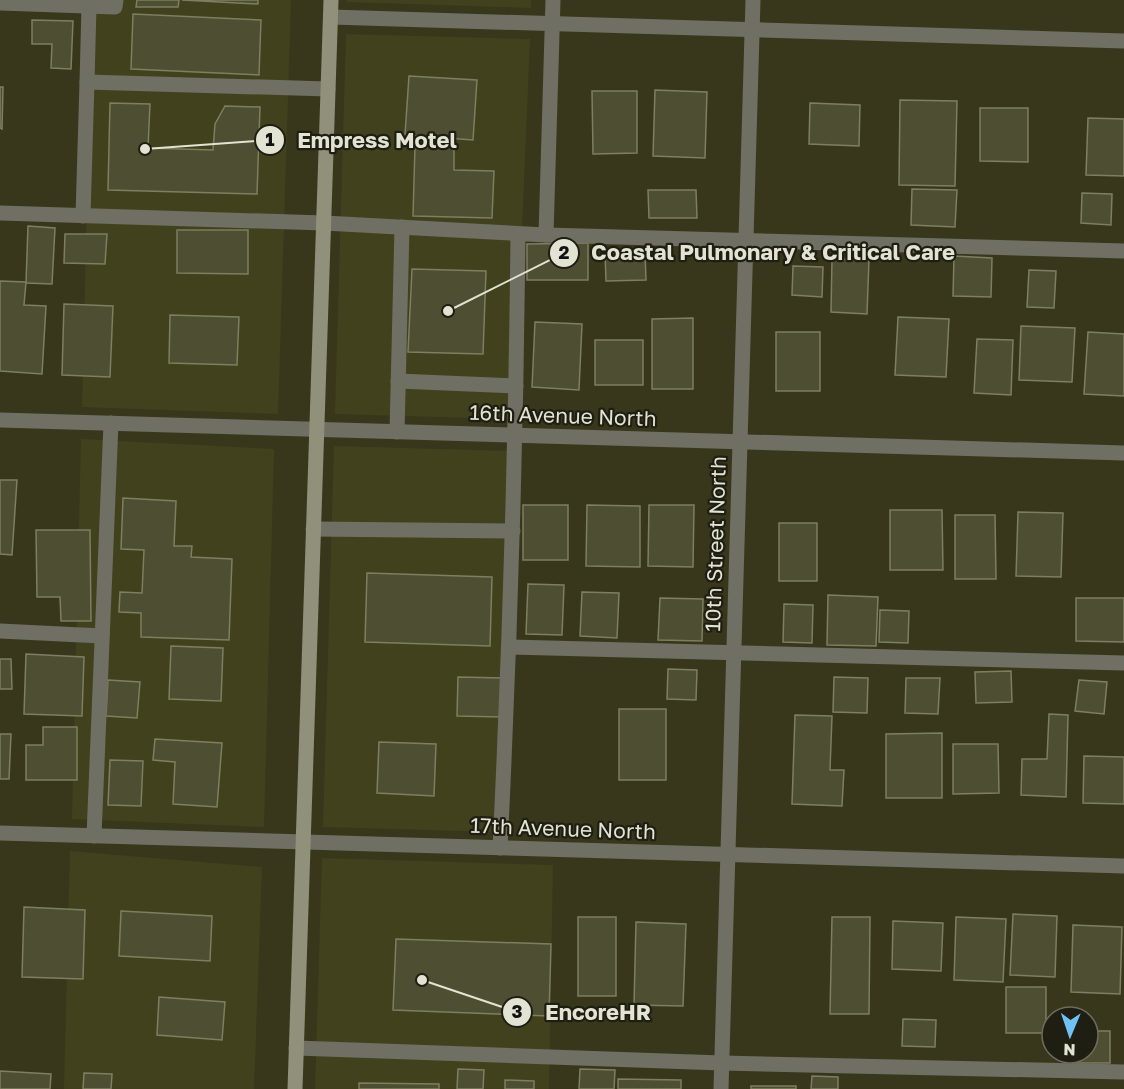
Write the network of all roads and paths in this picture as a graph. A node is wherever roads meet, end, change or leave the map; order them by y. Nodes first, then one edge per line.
1 (116, 0) edge
2 (331, 0) edge
3 (553, 0) edge
4 (753, 0) edge
5 (0, 3) edge
6 (89, 6) junction
7 (330, 17) junction
8 (552, 24) junction
9 (752, 30) junction
10 (1124, 41) edge
11 (87, 82) junction
12 (328, 89) junction
13 (0, 213) edge
14 (82, 216) junction
15 (324, 223) junction
16 (402, 227) junction
17 (518, 234) junction
18 (546, 235) junction
19 (746, 239) junction
20 (1124, 251) edge
21 (398, 381) junction
22 (516, 386) junction
23 (0, 420) edge
24 (111, 423) junction
25 (317, 430) junction
26 (397, 432) junction
27 (515, 435) junction
28 (740, 442) junction
29 (1124, 453) edge
30 (314, 529) junction
31 (513, 531) junction
32 (0, 632) edge
33 (102, 636) junction
34 (510, 647) junction
35 (734, 654) junction
36 (1124, 663) edge
37 (0, 833) edge
38 (94, 836) junction
39 (303, 842) junction
40 (500, 848) junction
41 (728, 854) junction
42 (1124, 866) edge
43 (296, 1048) junction
44 (722, 1063) junction
45 (1124, 1072) edge
46 (295, 1089) edge
47 (721, 1089) edge

1 - 6 street
2 - 7 main road
3 - 8 street
4 - 9 street, 10th Street North
5 - 6 street
6 - 11 street
7 - 8 street
7 - 12 main road
8 - 9 street
8 - 18 street
9 - 10 street
9 - 19 street, 10th Street North
11 - 12 street
11 - 14 street
12 - 15 main road
13 - 14 street
14 - 15 street
15 - 16 street
15 - 25 main road
16 - 17 street
16 - 21 street
17 - 18 street
17 - 22 street
18 - 19 street
19 - 20 street
19 - 28 street, 10th Street North
21 - 22 street
21 - 26 street
22 - 27 street
23 - 24 street, 16th Avenue North
24 - 25 street, 16th Avenue North
24 - 33 street
25 - 26 street, 16th Avenue North
25 - 30 main road
26 - 27 street, 16th Avenue North
27 - 28 street, 16th Avenue North
27 - 31 street
28 - 29 street, 16th Avenue North
28 - 35 street, 10th Street North
30 - 31 street
30 - 39 main road
31 - 34 street
32 - 33 street
33 - 38 street
34 - 35 street
34 - 40 street
35 - 36 street
35 - 41 street, 10th Street North
37 - 38 street, 17th Avenue North
38 - 39 street, 17th Avenue North
39 - 40 street, 17th Avenue North
39 - 43 main road
40 - 41 street, 17th Avenue North
41 - 42 street, 17th Avenue North
41 - 44 street, 10th Street North
43 - 44 street
43 - 46 main road
44 - 45 street
44 - 47 street, 10th Street North

